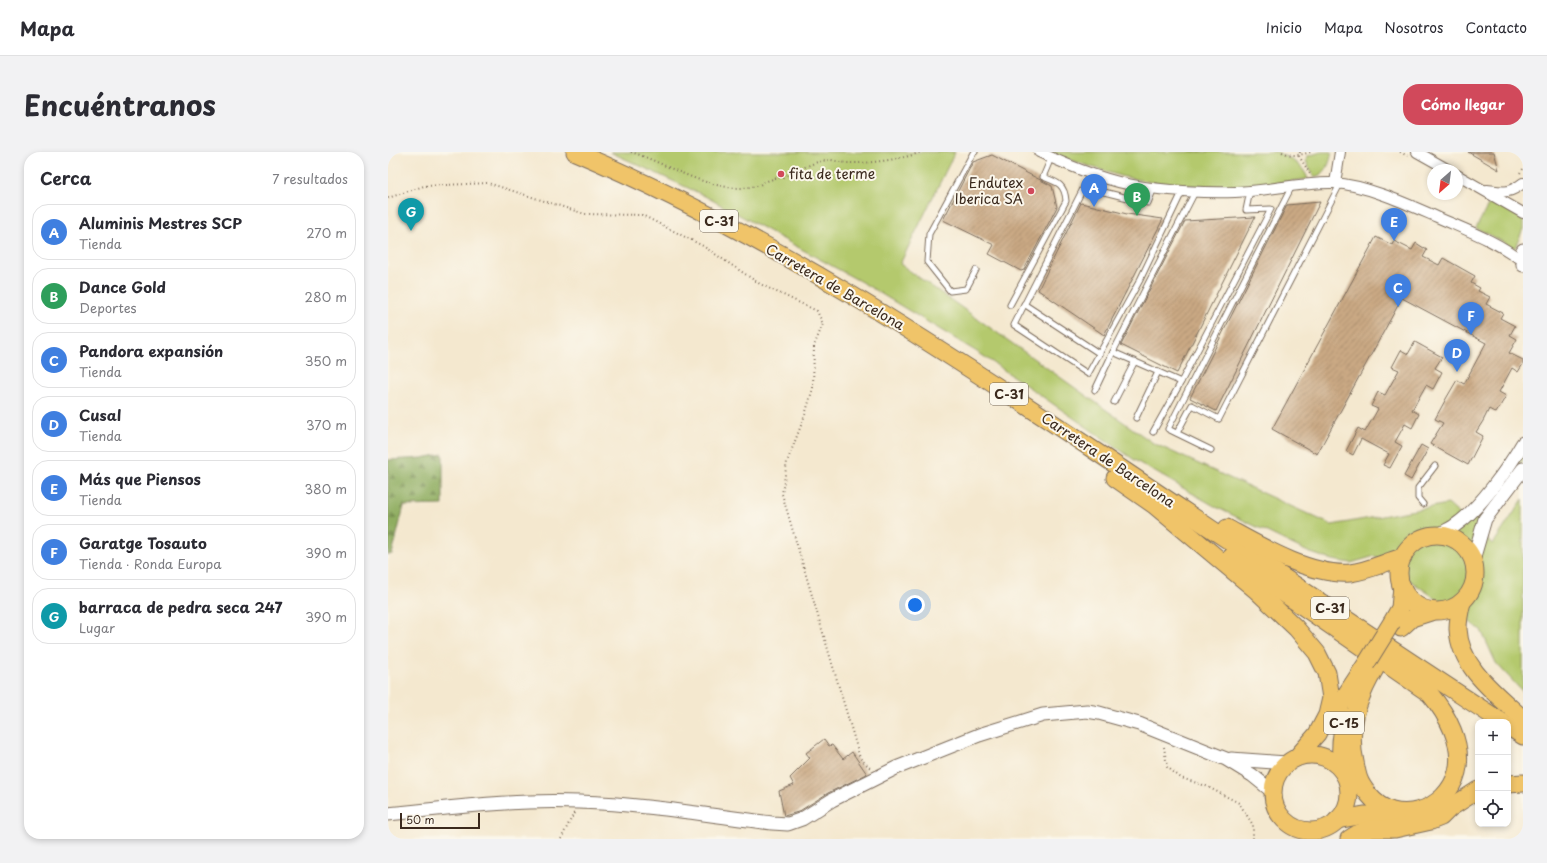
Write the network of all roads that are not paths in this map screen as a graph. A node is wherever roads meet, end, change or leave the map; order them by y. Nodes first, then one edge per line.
1 (575, 152) edge
2 (975, 152) edge
3 (1039, 152) edge
4 (1340, 152) edge
5 (1417, 152) edge
6 (1051, 158) junction
7 (1438, 164) edge
8 (1091, 173) junction
9 (1463, 178) edge
10 (1523, 183) edge
11 (1337, 184) junction
12 (1293, 186) junction
13 (1084, 187) junction
14 (1154, 188) junction
15 (1481, 189) junction
16 (1183, 190) junction
17 (1196, 191) junction
18 (1250, 191) junction
19 (1523, 213) edge
20 (1523, 259) edge
21 (976, 270) dead end
22 (858, 298) junction
23 (1010, 304) dead end
24 (1024, 304) junction
25 (1113, 352) junction
26 (1100, 354) junction
27 (1135, 361) junction
28 (1158, 372) junction
29 (1181, 382) junction
30 (1095, 390) dead end
31 (1114, 402) dead end
32 (1136, 418) dead end
33 (1153, 432) dead end
34 (1177, 433) junction
35 (1523, 442) edge
36 (1210, 450) dead end
37 (1435, 466) dead end
38 (1523, 469) edge
39 (1158, 494) junction
40 (1423, 504) dead end
41 (1168, 517) junction
42 (1439, 535) junction
43 (1403, 557) junction
44 (1473, 560) junction
45 (1402, 586) junction
46 (1462, 602) junction
47 (1434, 611) junction
48 (1396, 625) junction
49 (1370, 671) junction
50 (1497, 719) edge
51 (1523, 719) edge
52 (1511, 728) edge
53 (1523, 736) edge
54 (1226, 759) junction
55 (1297, 759) junction
56 (1343, 772) junction
57 (1523, 783) edge
58 (1511, 784) edge
59 (1476, 791) edge
60 (1273, 792) junction
61 (388, 814) edge
62 (1281, 816) junction
63 (1337, 820) junction
64 (1409, 825) junction
65 (1317, 834) edge
66 (1288, 839) edge
67 (1349, 839) edge

1 - 22 highway, Carretera de Barcelona / C-31
2 - 21 lane
3 - 6 street
4 - 11 street
5 - 7 street
6 - 8 street
6 - 23 lane
8 - 13 lane
8 - 14 street
9 - 15 street
10 - 15 street
11 - 12 street
11 - 20 street
11 - 34 lane
12 - 18 street
12 - 34 lane
13 - 14 lane
13 - 24 lane
14 - 16 street
15 - 19 street
16 - 17 street
16 - 26 lane
17 - 18 street
17 - 25 lane
18 - 29 lane
22 - 39 highway, Carretera de Barcelona / C-31
22 - 41 highway
24 - 26 lane
24 - 26 lane
25 - 27 lane
25 - 30 lane
27 - 28 lane
27 - 31 lane
28 - 29 lane
28 - 32 lane
29 - 33 lane
34 - 36 lane
35 - 42 street
37 - 40 lane
38 - 44 street
39 - 43 highway
39 - 50 highway, Carretera de Barcelona / C-31
41 - 49 highway
41 - 55 highway
42 - 43 highway
42 - 44 highway
43 - 45 highway, C-15
44 - 46 highway
45 - 47 highway, C-15
45 - 48 highway, C-15
46 - 47 highway, C-15
46 - 51 highway
47 - 48 highway, C-15
48 - 49 highway, C-15
49 - 55 highway, C-15
49 - 56 highway, C-15
52 - 53 highway
54 - 55 street
54 - 60 street
54 - 61 street
55 - 56 highway
55 - 60 highway, C-15
56 - 63 highway, C-15
57 - 58 highway
59 - 64 highway
60 - 62 highway
62 - 65 highway, C-15
62 - 66 highway
63 - 64 highway
63 - 65 highway, C-15
64 - 67 highway

